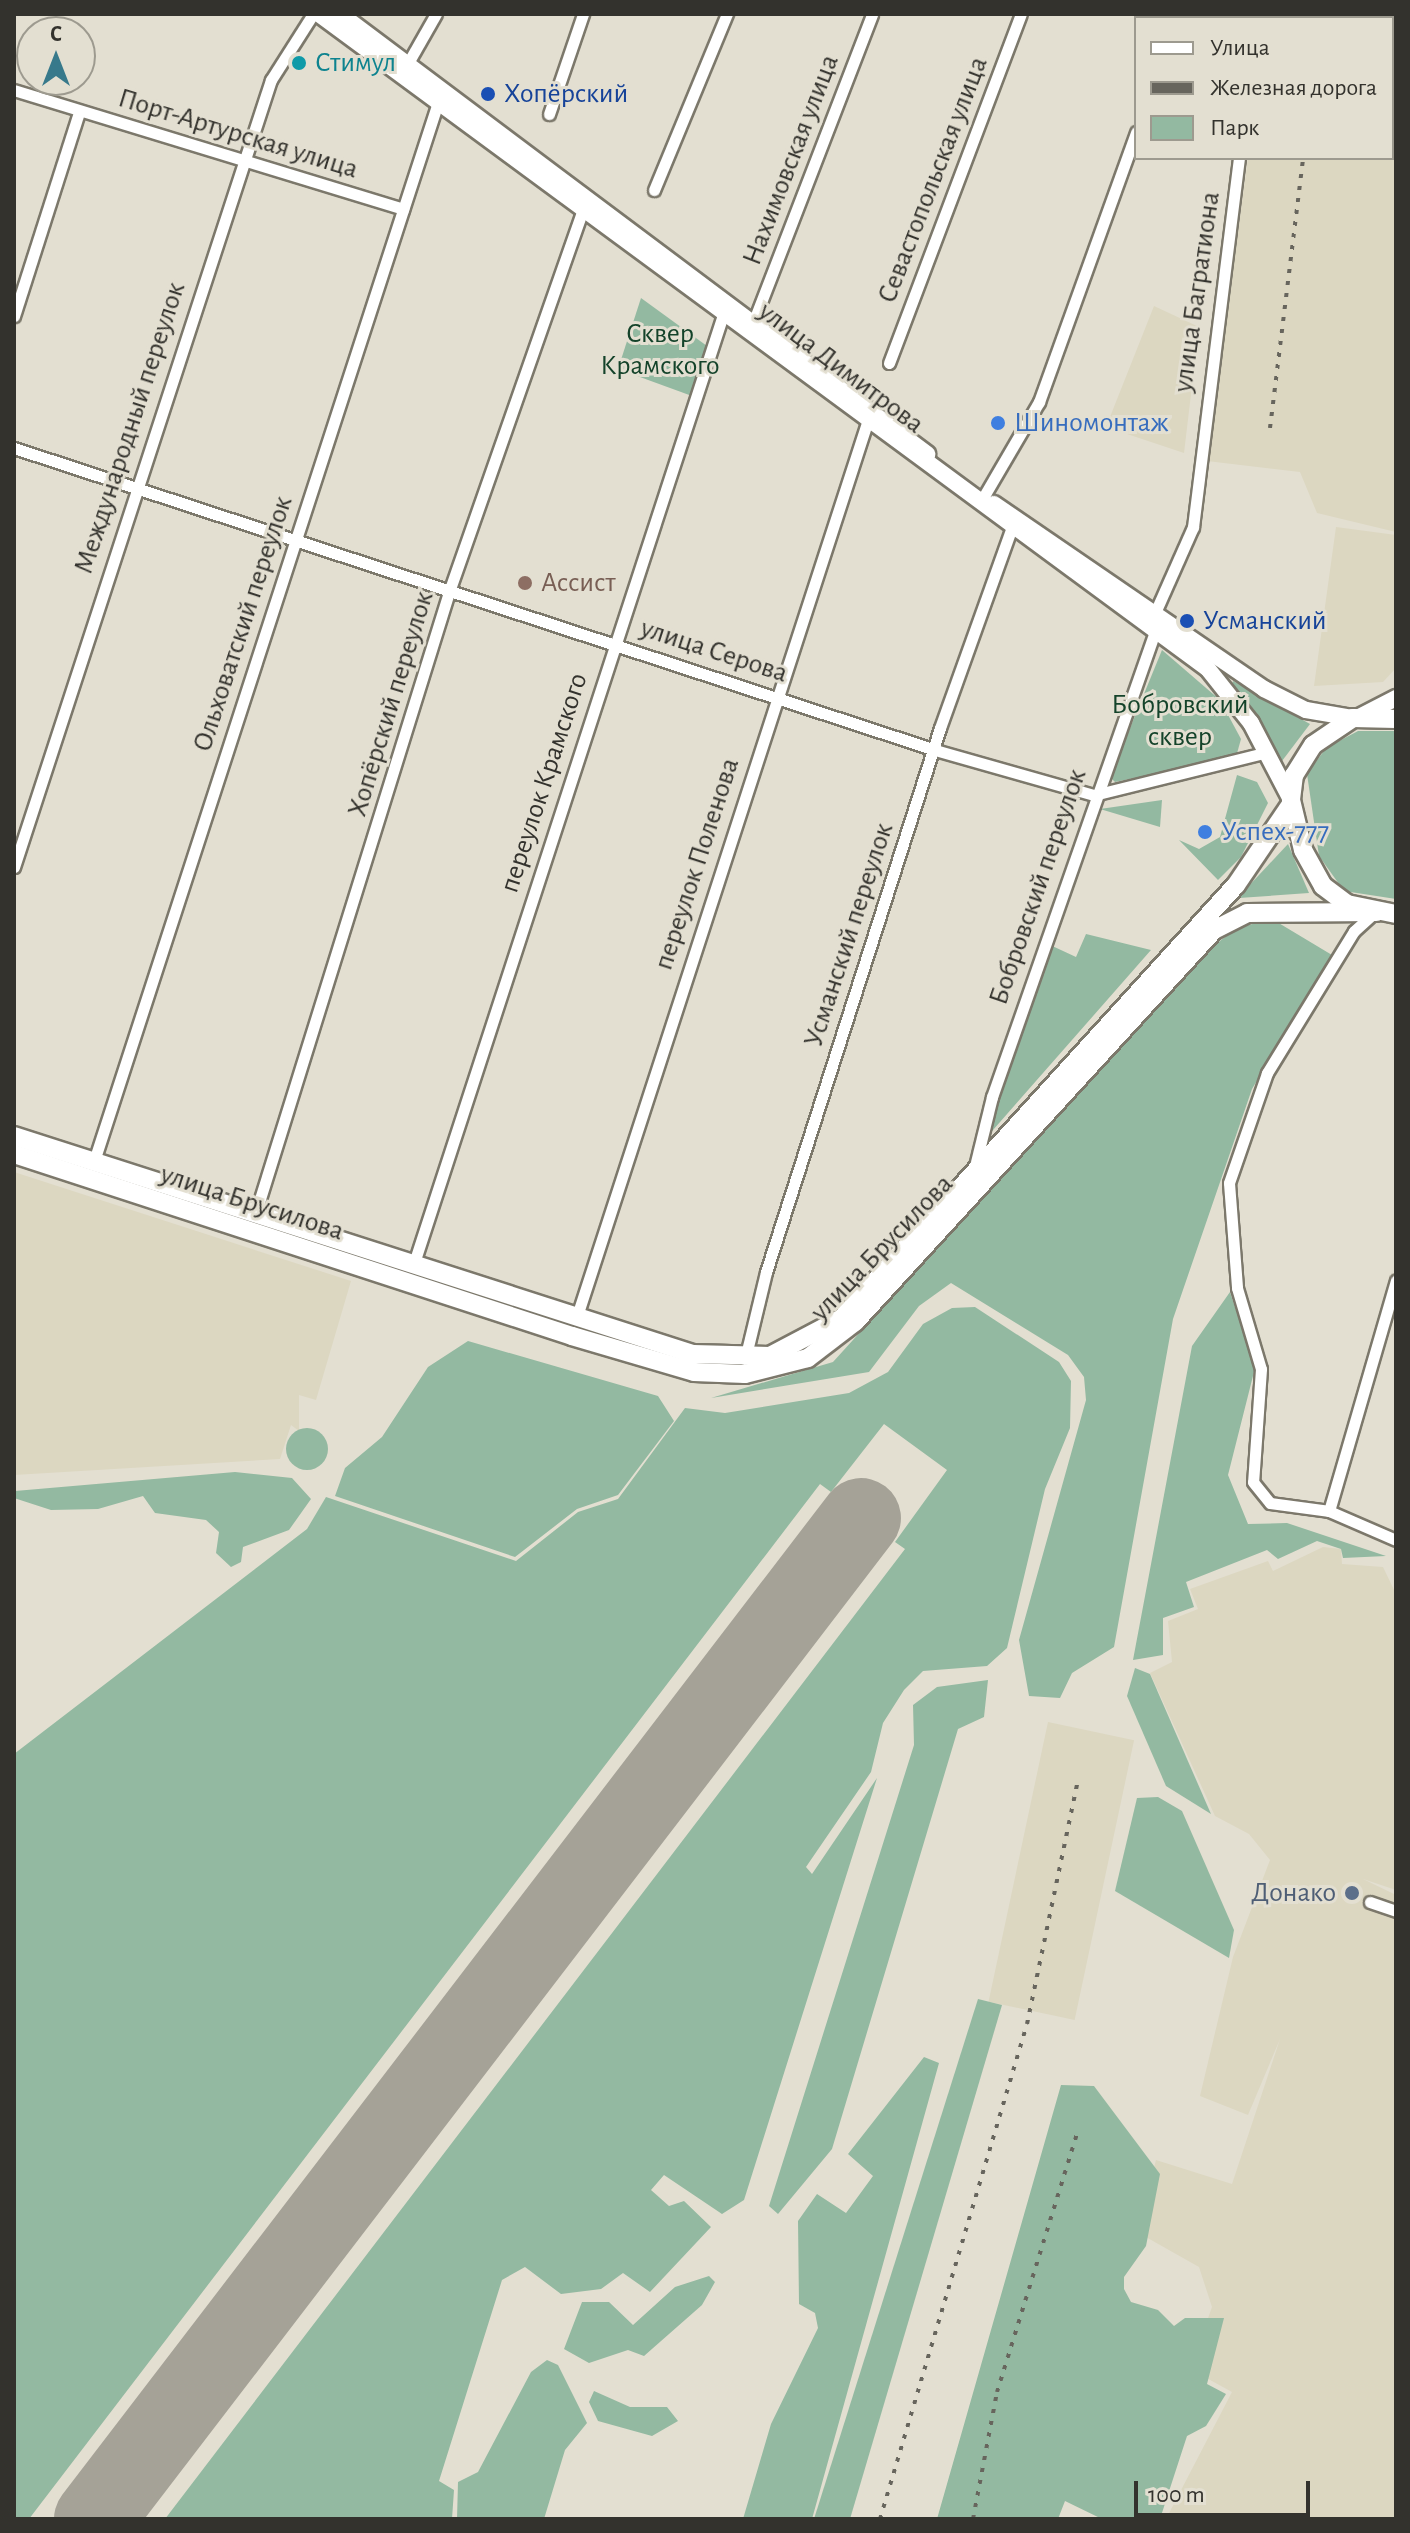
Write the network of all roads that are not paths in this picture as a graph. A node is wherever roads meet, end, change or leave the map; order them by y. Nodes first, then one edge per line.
1 (316, 14) edge
2 (340, 14) edge
3 (436, 14) edge
4 (583, 14) edge
5 (727, 14) edge
6 (872, 14) edge
7 (1021, 14) edge
8 (408, 63) junction
9 (14, 90) edge
10 (438, 102) junction
11 (79, 112) junction
12 (549, 114) dead end
13 (1134, 138) edge
14 (1239, 160) edge
15 (248, 161) junction
16 (654, 190) dead end
17 (403, 209) junction
18 (583, 210) junction
19 (723, 315) junction
20 (14, 316) edge
21 (753, 323) junction
22 (889, 363) dead end
23 (867, 423) junction
24 (14, 448) edge
25 (136, 484) junction
26 (984, 496) junction
27 (1011, 530) junction
28 (295, 540) junction
29 (450, 589) junction
30 (1154, 623) junction
31 (613, 644) junction
32 (776, 695) junction
33 (1396, 698) edge
34 (1356, 718) junction
35 (1396, 719) edge
36 (935, 750) junction
37 (1268, 752) junction
38 (1094, 795) junction
39 (1291, 802) junction
40 (14, 867) edge
41 (1376, 912) junction
42 (1396, 914) edge
43 (14, 1142) edge
44 (94, 1161) junction
45 (976, 1162) junction
46 (255, 1215) junction
47 (413, 1266) junction
48 (1396, 1281) edge
49 (576, 1319) junction
50 (745, 1360) junction
51 (1329, 1511) junction
52 (1396, 1540) edge
53 (1370, 1902) dead end
54 (1396, 1911) edge

1 - 10 main road, улица Димитрова
1 - 15 street, Международный переулок
2 - 8 main road, улица Димитрова
3 - 8 street
4 - 12 street
5 - 16 street
6 - 21 street, Нахимовская улица
7 - 22 street, Севастопольская улица
8 - 21 main road, улица Димитрова
9 - 11 street, Порт-Артурская улица
10 - 17 street, Ольховатский переулок
10 - 18 main road, улица Димитрова
11 - 15 street, Порт-Артурская улица
11 - 20 street
13 - 26 street
14 - 30 street, улица Багратиона
15 - 17 street, Порт-Артурская улица
15 - 25 street, Международный переулок
17 - 28 street, Ольховатский переулок
18 - 19 main road, улица Димитрова
18 - 29 street, Хопёрский переулок
19 - 23 main road, улица Димитрова
19 - 31 street, переулок Крамского
21 - 26 main road, улица Димитрова
23 - 27 main road, улица Димитрова
23 - 32 street, переулок Поленова
24 - 25 street, улица Серова
25 - 28 street, улица Серова
25 - 40 street, Международный переулок
26 - 30 main road, улица Димитрова
27 - 30 main road, улица Димитрова
27 - 36 street, Усманский переулок
28 - 29 street, улица Серова
28 - 44 street, Ольховатский переулок
29 - 31 street, улица Серова
29 - 46 street, Хопёрский переулок
30 - 34 main road, улица Димитрова
30 - 37 main road, улица Димитрова
30 - 38 street, Бобровский переулок
31 - 32 street, улица Серова
31 - 47 street, переулок Крамского
32 - 36 street, улица Серова
32 - 49 street, переулок Поленова
33 - 34 main road
34 - 35 main road, улица Димитрова
34 - 39 main road
36 - 38 street, улица Серова
36 - 50 street, Усманский переулок
37 - 38 street, улица Серова
37 - 39 main road, улица Димитрова
38 - 45 street, Бобровский переулок
39 - 41 main road, улица Димитрова
39 - 45 main road, улица Брусилова
41 - 42 main road, улица Димитрова
41 - 43 main road, улица Брусилова
41 - 51 street
43 - 44 main road, улица Брусилова
44 - 46 main road, улица Брусилова
45 - 50 main road, улица Брусилова
46 - 47 main road, улица Брусилова
47 - 49 main road, улица Брусилова
48 - 51 street
49 - 50 main road, улица Брусилова
51 - 52 street
53 - 54 street

